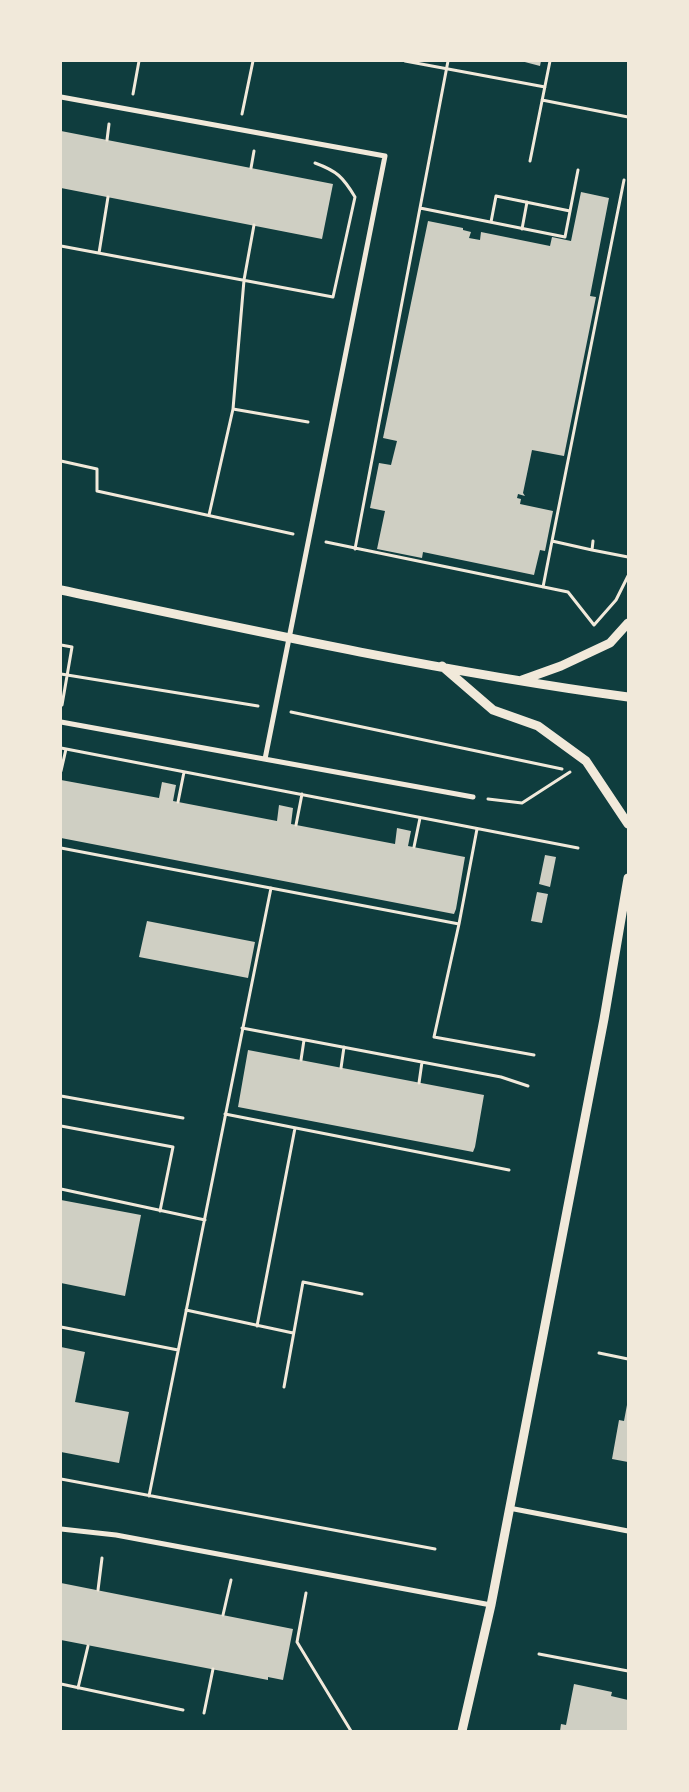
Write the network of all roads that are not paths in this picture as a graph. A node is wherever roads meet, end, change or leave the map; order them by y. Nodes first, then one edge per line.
1 (61, 97) edge
2 (61, 590) edge
3 (628, 623) edge
4 (289, 638) junction
5 (441, 666) junction
6 (521, 680) junction
7 (628, 697) edge
8 (61, 722) edge
9 (265, 759) junction
10 (473, 797) road end
11 (628, 824) edge
12 (628, 878) edge
13 (508, 1508) junction
14 (61, 1529) edge
15 (628, 1531) edge
16 (491, 1605) junction
17 (462, 1731) edge

1 - 4 street
2 - 4 street
3 - 6 street
4 - 5 street
4 - 9 street
5 - 6 street
5 - 11 street
6 - 7 street
8 - 9 street
9 - 10 street
12 - 13 street
13 - 15 street
13 - 16 street
14 - 16 street
16 - 17 street

